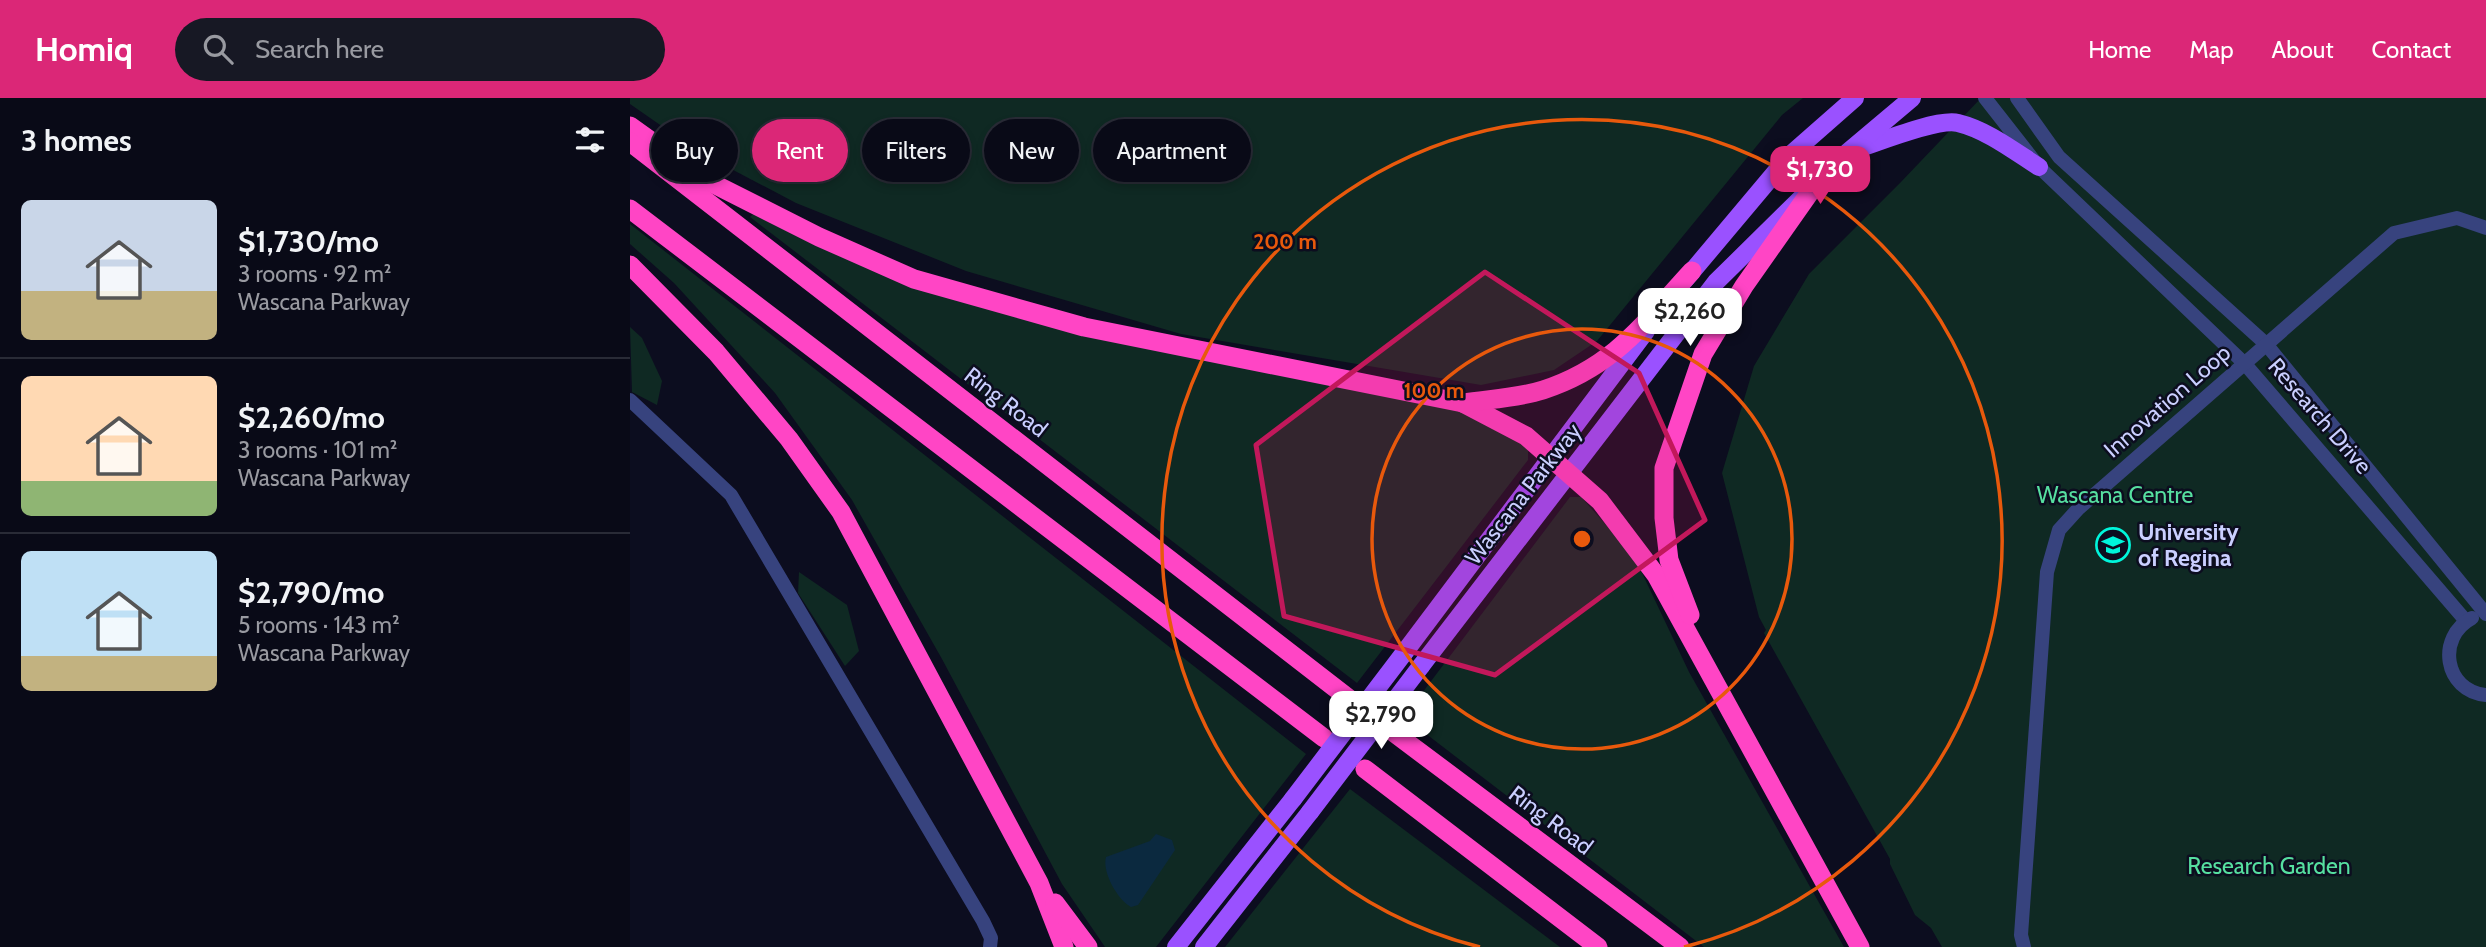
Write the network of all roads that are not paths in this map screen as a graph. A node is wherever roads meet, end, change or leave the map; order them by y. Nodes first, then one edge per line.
1 (1855, 98) edge
2 (1912, 98) edge
3 (1984, 98) edge
4 (2017, 98) edge
5 (630, 126) edge
6 (630, 142) edge
7 (1848, 152) junction
8 (2039, 167) junction
9 (1820, 178) junction
10 (630, 209) edge
11 (2486, 228) edge
12 (630, 265) edge
13 (1692, 271) junction
14 (2266, 344) junction
15 (2245, 364) junction
16 (630, 400) edge
17 (1463, 402) junction
18 (1550, 456) junction
19 (1570, 474) junction
20 (2486, 614) edge
21 (2466, 621) junction
22 (1716, 684) junction
23 (2486, 695) edge
24 (1352, 701) dead end
25 (1393, 732) dead end
26 (1324, 738) dead end
27 (1365, 769) dead end
28 (1040, 883) junction
29 (990, 947) edge
30 (1065, 947) edge
31 (1088, 947) edge
32 (1176, 947) edge
33 (1203, 947) edge
34 (1598, 947) edge
35 (1680, 947) edge
36 (1860, 947) edge
37 (2024, 947) edge

1 - 13 main road, Wascana Parkway
2 - 7 main road, Wascana Parkway
3 - 8 street, Research Drive
4 - 14 street, Research Drive
5 - 17 highway
6 - 24 highway, Ring Road
7 - 8 main road
7 - 9 main road, Wascana Parkway
8 - 15 street, Research Drive
9 - 19 main road, Wascana Parkway
9 - 22 highway
10 - 26 highway
11 - 14 street, Innovation Loop
12 - 28 highway
13 - 17 highway
13 - 18 main road, Wascana Parkway
14 - 15 street, Innovation Loop
14 - 20 street, Research Drive
15 - 21 street, Research Drive
15 - 37 street, Innovation Loop
16 - 29 street
17 - 18 highway
18 - 19 highway
18 - 32 main road, Wascana Parkway, bridge
19 - 22 highway
19 - 33 main road, Wascana Parkway, bridge
20 - 21 street, Research Drive
21 - 23 street
22 - 36 highway
25 - 35 highway, Ring Road
27 - 34 highway
28 - 30 highway
28 - 31 highway

